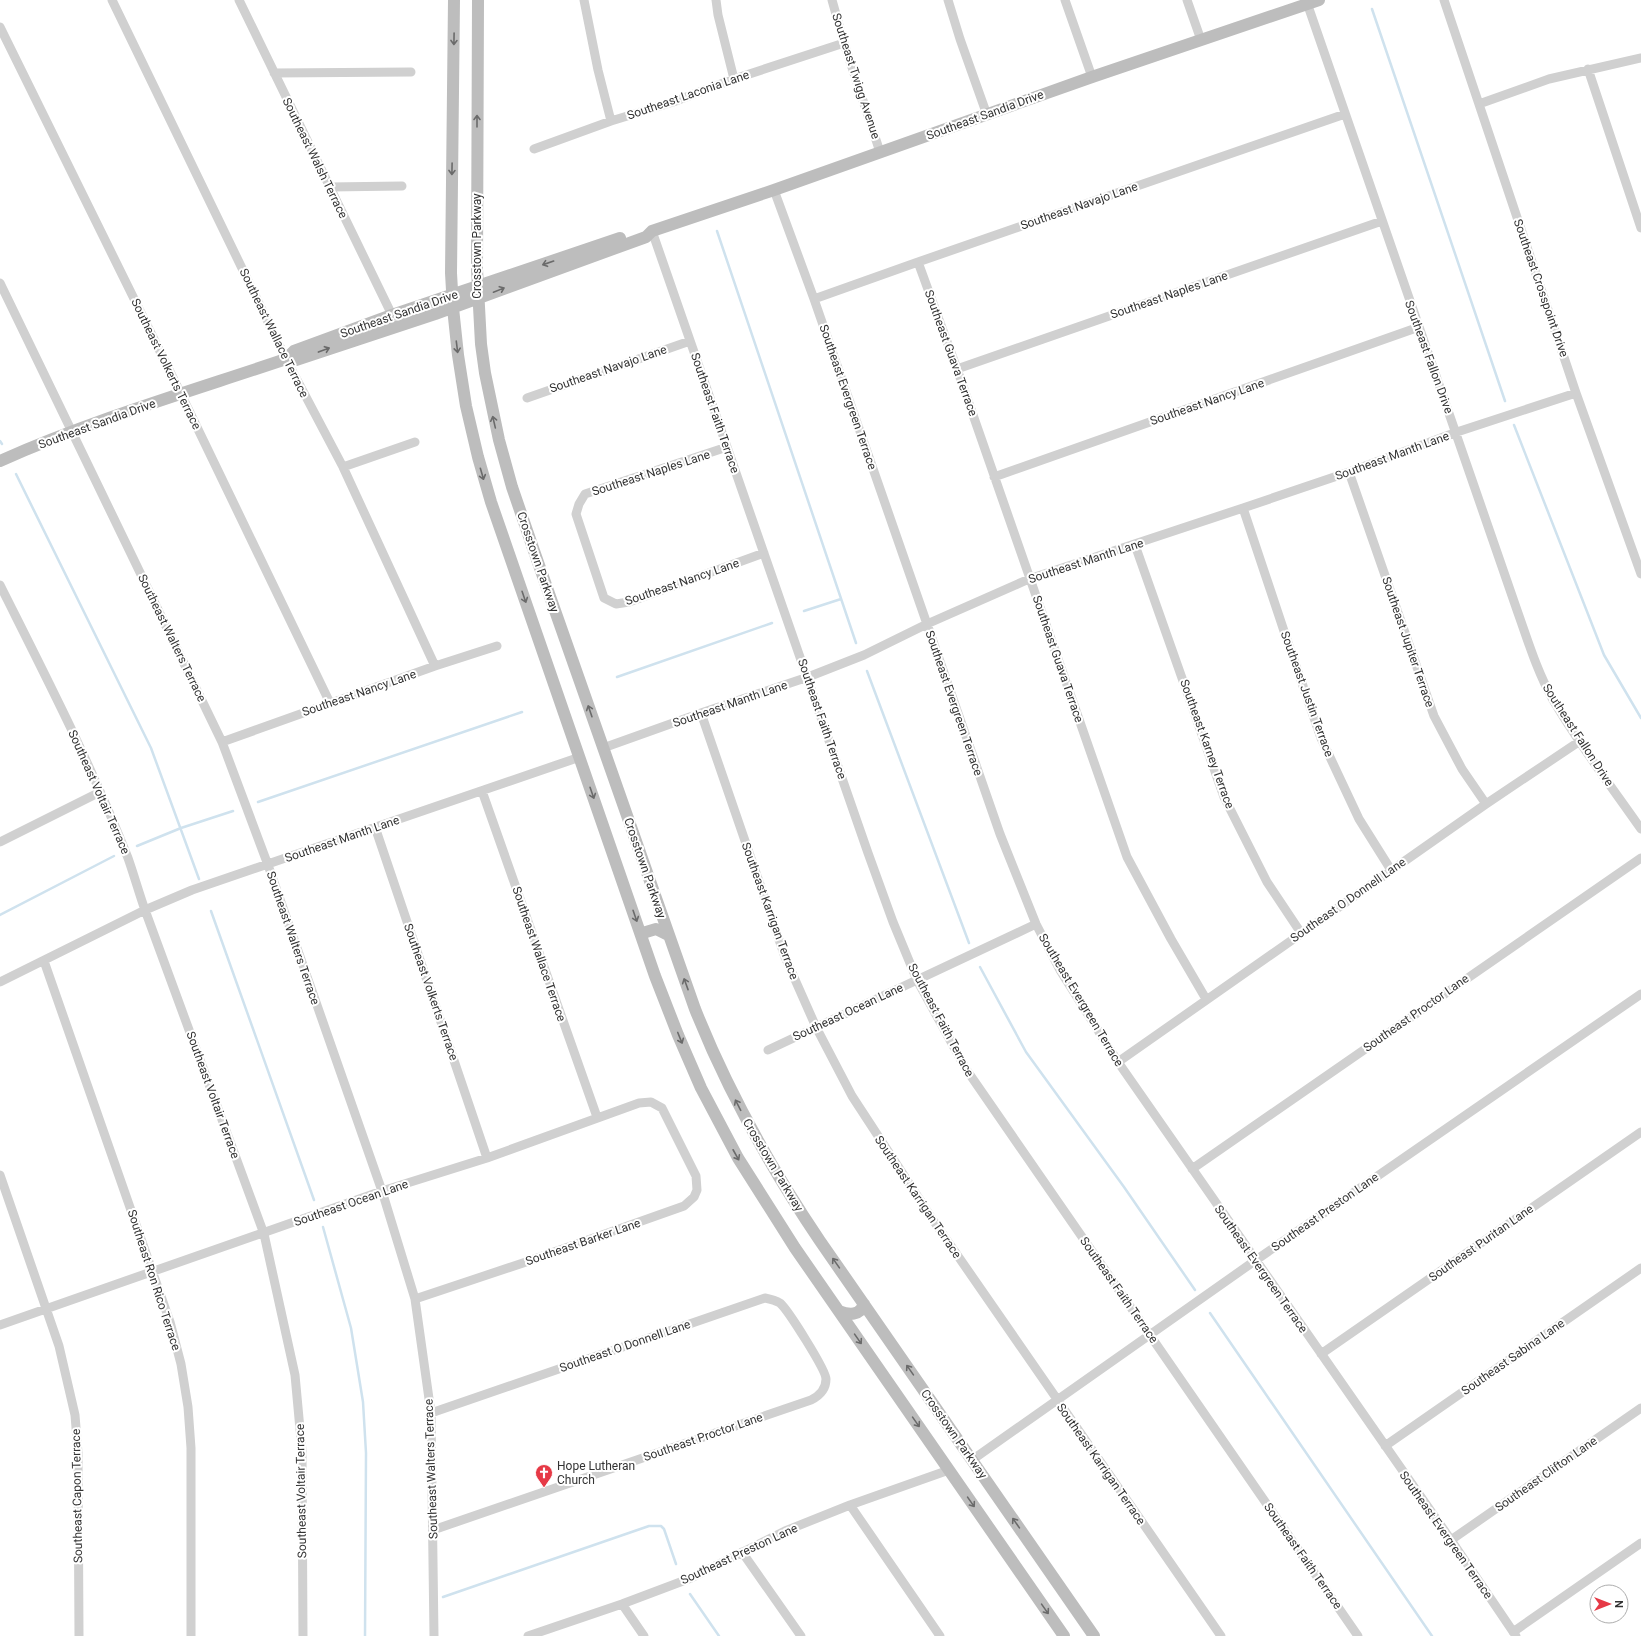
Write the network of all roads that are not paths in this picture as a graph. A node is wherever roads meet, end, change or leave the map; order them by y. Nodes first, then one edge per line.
1 (112, 0) edge
2 (238, 0) edge
3 (454, 0) edge
4 (478, 0) edge
5 (584, 0) edge
6 (716, 0) edge
7 (832, 0) edge
8 (948, 0) edge
9 (1065, 0) edge
10 (1188, 0) edge
11 (1444, 0) edge
12 (1311, 1) edge
13 (0, 27) edge
14 (1201, 40) junction
15 (844, 43) junction
16 (1641, 58) edge
17 (1588, 69) junction
18 (411, 72) dead end
19 (274, 73) junction
20 (1092, 77) junction
21 (734, 79) junction
22 (1480, 104) junction
23 (1345, 114) junction
24 (987, 115) junction
25 (611, 121) junction
26 (534, 149) dead end
27 (880, 152) junction
28 (402, 186) dead end
29 (329, 187) junction
30 (774, 190) junction
31 (1382, 220) junction
32 (1641, 228) edge
33 (652, 231) junction
34 (918, 262) junction
35 (0, 283) edge
36 (477, 286) junction
37 (477, 299) junction
38 (814, 299) junction
39 (452, 302) junction
40 (392, 315) junction
41 (1419, 327) junction
42 (690, 341) junction
43 (286, 359) junction
44 (957, 369) junction
45 (1576, 393) junction
46 (181, 394) junction
47 (527, 398) dead end
48 (72, 432) junction
49 (1456, 432) junction
50 (415, 442) dead end
51 (727, 447) junction
52 (0, 461) edge
53 (343, 468) junction
54 (1349, 472) junction
55 (994, 477) junction
56 (579, 504) joint
57 (1243, 508) junction
58 (1135, 545) junction
59 (764, 554) junction
60 (1641, 574) edge
61 (1030, 579) junction
62 (0, 585) edge
63 (927, 624) junction
64 (497, 646) dead end
65 (436, 666) junction
66 (808, 678) junction
67 (330, 703) junction
68 (701, 713) junction
69 (1580, 741) junction
70 (222, 742) junction
71 (603, 748) junction
72 (580, 757) junction
73 (482, 791) junction
74 (100, 792) junction
75 (1486, 804) junction
76 (375, 827) junction
77 (1641, 829) edge
78 (0, 842) edge
79 (1641, 858) edge
80 (268, 865) junction
81 (1391, 870) junction
82 (145, 910) junction
83 (1036, 924) junction
84 (1302, 933) junction
85 (642, 935) junction
86 (668, 935) junction
87 (44, 961) junction
88 (917, 980) junction
89 (0, 982) edge
90 (1641, 994) edge
91 (1206, 999) junction
92 (816, 1027) junction
93 (768, 1050) dead end
94 (1118, 1062) junction
95 (597, 1117) junction
96 (1641, 1132) edge
97 (680, 1145) joint
98 (487, 1158) junction
99 (1192, 1169) junction
100 (0, 1175) edge
101 (382, 1191) junction
102 (264, 1234) junction
103 (1256, 1260) junction
104 (1641, 1268) edge
105 (152, 1272) junction
106 (415, 1299) junction
107 (864, 1304) junction
108 (47, 1310) junction
109 (838, 1311) junction
110 (0, 1325) edge
111 (1150, 1335) junction
112 (803, 1337) joint
113 (1321, 1354) junction
114 (1056, 1400) junction
115 (1641, 1408) edge
116 (431, 1413) junction
117 (1385, 1446) junction
118 (972, 1460) junction
119 (949, 1470) junction
120 (850, 1504) junction
121 (433, 1530) junction
122 (1451, 1540) junction
123 (1641, 1543) edge
124 (742, 1552) junction
125 (622, 1604) junction
126 (1514, 1634) edge
127 (79, 1636) edge
128 (191, 1636) edge
129 (303, 1636) edge
130 (434, 1636) edge
131 (528, 1636) edge
132 (644, 1636) edge
133 (801, 1636) edge
134 (940, 1636) edge
135 (1064, 1636) edge
136 (1094, 1636) edge
137 (1221, 1636) edge
138 (1358, 1636) edge

1 - 43 street, Southeast Wallace Terrace
2 - 19 street, Southeast Walsh Terrace
3 -> 39 main road, Crosstown Parkway
36 -> 4 main road, Crosstown Parkway
5 - 25 street
6 - 21 street
7 - 15 street, Southeast Twigg Avenue
8 - 24 street
9 - 20 street
10 - 14 street
11 - 22 street, Southeast Crosspoint Drive
12 - 14 main road, Southeast Sandia Drive
12 - 23 street, Southeast Fallon Drive
13 - 46 street, Southeast Volkerts Terrace
14 - 20 main road, Southeast Sandia Drive
15 - 21 street, Southeast Laconia Lane
15 - 27 street, Southeast Twigg Avenue
16 - 17 street
17 - 22 street
17 - 32 street
18 - 19 street
19 - 29 street, Southeast Walsh Terrace
20 - 24 main road, Southeast Sandia Drive
21 - 25 street, Southeast Laconia Lane
22 - 45 street, Southeast Crosspoint Drive
23 - 31 street, Southeast Fallon Drive
23 - 34 street, Southeast Navajo Lane
24 - 27 main road, Southeast Sandia Drive
25 - 26 street, Southeast Laconia Lane
27 - 30 main road, Southeast Sandia Drive
28 - 29 street
29 - 40 street, Southeast Walsh Terrace
30 - 33 main road, Southeast Sandia Drive
30 - 38 street, Southeast Evergreen Terrace
31 - 41 street, Southeast Fallon Drive
31 - 44 street, Southeast Naples Lane
33 -> 36 main road, Southeast Sandia Drive
37 -> 33 main road, Southeast Sandia Drive
33 - 42 street, Southeast Faith Terrace
34 - 38 street, Southeast Navajo Lane
34 - 44 street, Southeast Guava Terrace
35 - 48 street, Southeast Walters Terrace
36 - 37 main road, Crosstown Parkway
36 - 39 main road, Southeast Sandia Drive
37 - 39 main road, Southeast Sandia Drive
71 -> 37 main road, Crosstown Parkway
38 - 63 street, Southeast Evergreen Terrace
39 - 40 main road, Southeast Sandia Drive
43 -> 39 main road, Southeast Sandia Drive
39 -> 72 main road, Crosstown Parkway
40 - 43 main road, Southeast Sandia Drive
41 - 49 street, Southeast Fallon Drive
41 - 55 street, Southeast Nancy Lane
42 - 47 street, Southeast Navajo Lane
42 - 51 street, Southeast Faith Terrace
43 - 46 main road, Southeast Sandia Drive
43 - 53 street, Southeast Wallace Terrace
44 - 55 street, Southeast Guava Terrace
45 - 49 street, Southeast Manth Lane
45 - 60 street, Southeast Crosspoint Drive
46 - 48 main road, Southeast Sandia Drive
46 - 67 street, Southeast Volkerts Terrace
48 - 52 main road, Southeast Sandia Drive
48 - 70 street, Southeast Walters Terrace
49 - 54 street, Southeast Manth Lane
49 - 69 street, Southeast Fallon Drive
50 - 53 street
51 - 56 street, Southeast Naples Lane
51 - 59 street, Southeast Faith Terrace
53 - 65 street, Southeast Wallace Terrace
54 - 57 street, Southeast Manth Lane
54 - 75 street, Southeast Jupiter Terrace
55 - 61 street, Southeast Guava Terrace
56 - 59 street, Southeast Nancy Lane
57 - 58 street, Southeast Manth Lane
57 - 81 street, Southeast Justin Terrace
58 - 61 street, Southeast Manth Lane
58 - 84 street, Southeast Karney Terrace
59 - 66 street, Southeast Faith Terrace
61 - 63 street, Southeast Manth Lane
61 - 91 street, Southeast Guava Terrace
62 - 74 street, Southeast Voltair Terrace
63 - 66 street, Southeast Manth Lane
63 - 83 street, Southeast Evergreen Terrace
64 - 65 street, Southeast Nancy Lane
65 - 67 street, Southeast Nancy Lane
66 - 68 street, Southeast Manth Lane
66 - 88 street, Southeast Faith Terrace
67 - 70 street, Southeast Nancy Lane
68 - 71 street, Southeast Manth Lane
68 - 92 street, Southeast Karrigan Terrace
69 - 75 street, Southeast O Donnell Lane
69 - 77 street, Southeast Fallon Drive
70 - 80 street, Southeast Walters Terrace
71 - 86 main road, Crosstown Parkway
72 - 73 street, Southeast Manth Lane
72 -> 85 main road, Crosstown Parkway
73 - 76 street, Southeast Manth Lane
73 - 95 street, Southeast Wallace Terrace
74 - 78 street
74 - 82 street, Southeast Voltair Terrace
75 - 81 street, Southeast O Donnell Lane
76 - 80 street, Southeast Manth Lane
76 - 98 street, Southeast Volkerts Terrace
79 - 99 street, Southeast Proctor Lane
80 - 82 street, Southeast Manth Lane
80 - 101 street, Southeast Walters Terrace
81 - 84 street, Southeast O Donnell Lane
82 - 87 street, Southeast Manth Lane
82 - 102 street, Southeast Voltair Terrace
83 - 88 street, Southeast Ocean Lane
83 - 94 street, Southeast Evergreen Terrace
84 - 91 street, Southeast O Donnell Lane
85 - 86 main road
85 -> 109 main road, Crosstown Parkway
107 -> 86 main road, Crosstown Parkway
87 - 89 street, Southeast Manth Lane
87 - 105 street, Southeast Ron Rico Terrace
88 - 92 street, Southeast Ocean Lane
88 - 111 street, Southeast Faith Terrace
90 - 103 street, Southeast Preston Lane
91 - 94 street, Southeast O Donnell Lane
92 - 93 street, Southeast Ocean Lane
92 - 114 street, Southeast Karrigan Terrace
94 - 99 street, Southeast Evergreen Terrace
95 - 97 street, Southeast Ocean Lane
95 - 98 street, Southeast Ocean Lane
96 - 113 street, Southeast Puritan Lane
97 - 106 street, Southeast Barker Lane
98 - 101 street, Southeast Ocean Lane
99 - 103 street, Southeast Evergreen Terrace
100 - 108 street, Southeast Capon Terrace
101 - 102 street, Southeast Ocean Lane
101 - 106 street, Southeast Walters Terrace
102 - 105 street, Southeast Ocean Lane
102 - 129 street, Southeast Voltair Terrace
103 - 111 street, Southeast Preston Lane
103 - 113 street, Southeast Evergreen Terrace
104 - 117 street, Southeast Sabina Lane
105 - 108 street, Southeast Ocean Lane
105 - 128 street, Southeast Ron Rico Terrace
106 - 116 street, Southeast Walters Terrace
107 - 109 main road
118 -> 107 main road, Crosstown Parkway
108 - 110 street, Southeast Ocean Lane
108 - 127 street, Southeast Capon Terrace
109 -> 119 main road, Crosstown Parkway
111 - 114 street, Southeast Preston Lane
111 - 138 street, Southeast Faith Terrace
112 - 116 street, Southeast O Donnell Lane
112 - 121 street, Southeast Proctor Lane
113 - 117 street, Southeast Evergreen Terrace
114 - 118 street, Southeast Preston Lane
114 - 137 street, Southeast Karrigan Terrace
115 - 122 street, Southeast Clifton Lane
116 - 121 street, Southeast Walters Terrace
117 - 122 street, Southeast Evergreen Terrace
136 -> 118 main road, Crosstown Parkway
119 - 120 street, Southeast Preston Lane
119 -> 135 main road, Crosstown Parkway
120 - 124 street, Southeast Preston Lane
120 - 134 street
121 - 130 street, Southeast Walters Terrace
122 - 126 street, Southeast Evergreen Terrace
123 - 126 street
124 - 125 street, Southeast Preston Lane
124 - 133 street
125 - 131 street, Southeast Preston Lane
125 - 132 street

